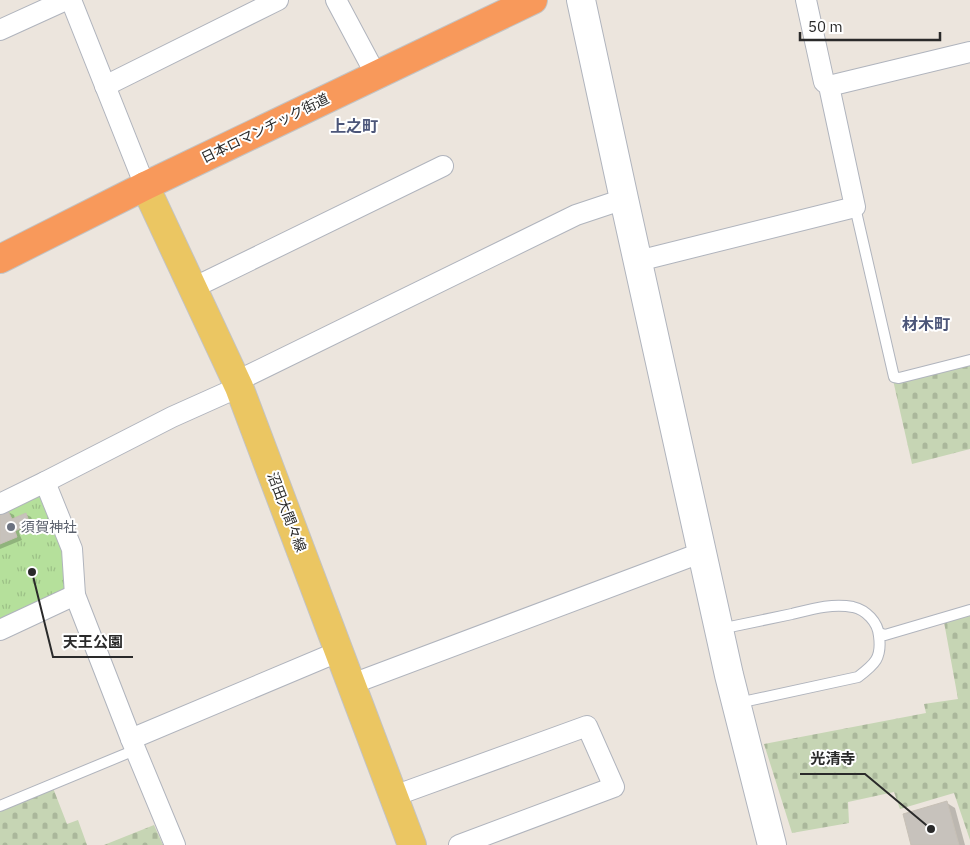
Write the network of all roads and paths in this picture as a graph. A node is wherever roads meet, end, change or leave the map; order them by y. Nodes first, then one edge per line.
1 (66, 0) edge
2 (71, 0) edge
3 (278, 0) edge
4 (336, 0) edge
5 (532, 0) edge
6 (582, 0) edge
7 (806, 0) edge
8 (0, 30) edge
9 (970, 52) edge
10 (376, 75) junction
11 (105, 86) junction
12 (829, 86) junction
13 (443, 166) dead end
14 (145, 186) junction
15 (624, 200) junction
16 (855, 207) junction
17 (0, 259) edge
18 (638, 260) junction
19 (193, 288) junction
20 (970, 360) edge
21 (238, 384) junction
22 (45, 482) junction
23 (0, 504) edge
24 (703, 552) junction
25 (75, 595) junction
26 (970, 610) edge
27 (719, 629) junction
28 (0, 630) edge
29 (879, 633) junction
30 (340, 652) junction
31 (352, 684) junction
32 (737, 703) junction
33 (133, 745) junction
34 (394, 796) junction
35 (0, 806) edge
36 (176, 845) edge
37 (412, 845) edge
38 (459, 845) edge
39 (772, 845) edge

1 - 8 street
2 - 11 street
3 - 11 street
4 - 10 street
5 - 10 highway, 日本ロマンチック街道
6 - 15 street
7 - 12 street
9 - 12 street
10 - 14 highway, 日本ロマンチック街道
11 - 14 street
12 - 16 street
13 - 19 street
14 - 17 highway, 日本ロマンチック街道
14 - 19 main road, 沼田大間々線
15 - 18 street
15 - 21 street
16 - 18 street
16 - 20 lane
18 - 24 street
19 - 21 main road, 沼田大間々線
21 - 22 street
21 - 30 main road, 沼田大間々線
22 - 23 street
22 - 25 street
24 - 27 street
24 - 31 street
25 - 28 street
25 - 33 street
26 - 29 lane
27 - 29 lane
27 - 32 street
29 - 32 lane
30 - 31 main road, 沼田大間々線
30 - 33 street
31 - 34 main road, 沼田大間々線
32 - 39 street
33 - 35 lane
33 - 36 street
34 - 37 main road, 沼田大間々線
34 - 38 street

